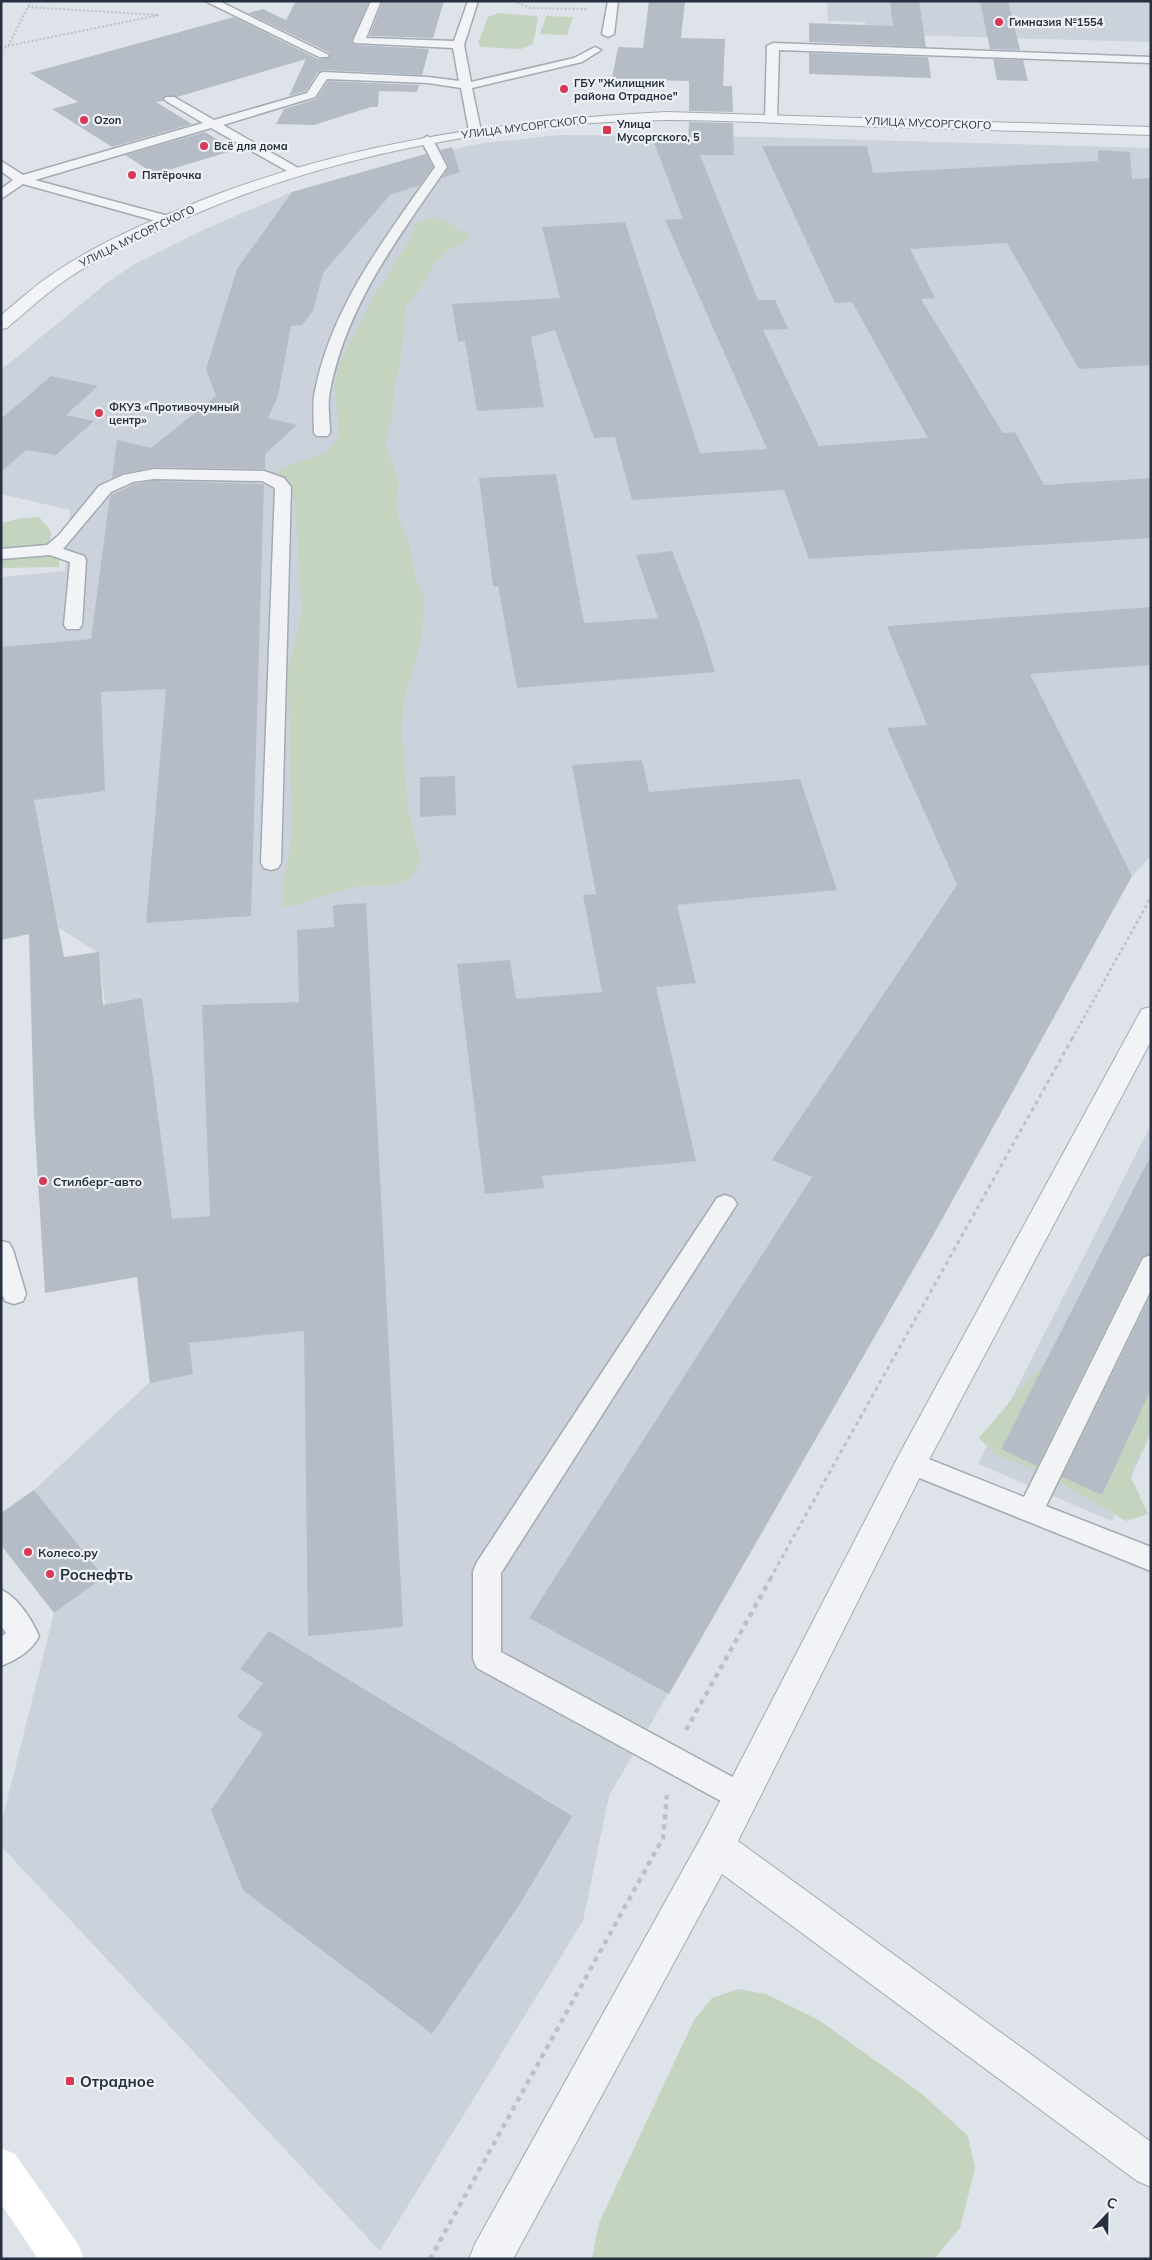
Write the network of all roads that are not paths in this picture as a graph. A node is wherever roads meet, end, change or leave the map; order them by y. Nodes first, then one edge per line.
1 (210, 1) edge
2 (376, 1) edge
3 (473, 1) edge
4 (613, 1) edge
5 (608, 34) dead end
6 (458, 45) junction
7 (595, 50) dead end
8 (322, 54) dead end
9 (1151, 60) edge
10 (468, 86) junction
11 (170, 99) dead end
12 (771, 118) junction
13 (213, 123) junction
14 (475, 131) junction
15 (1151, 131) edge
16 (427, 140) junction
17 (1, 166) edge
18 (296, 172) junction
19 (21, 180) junction
20 (1, 195) edge
21 (167, 220) junction
22 (1, 324) edge
23 (322, 433) dead end
24 (52, 550) junction
25 (1, 554) edge
26 (72, 625) dead end
27 (270, 863) dead end
28 (1151, 1016) edge
29 (725, 1204) dead end
30 (1, 1250) edge
31 (1151, 1265) edge
32 (14, 1294) dead end
33 (912, 1463) junction
34 (1030, 1512) junction
35 (1151, 1559) edge
36 (1, 1603) edge
37 (1, 1652) edge
38 (741, 1797) junction
39 (716, 1847) junction
40 (1151, 2167) edge
41 (1, 2168) edge
42 (62, 2259) edge
43 (490, 2259) edge

1 - 8 lane
2 - 6 lane
3 - 6 lane
4 - 5 lane
6 - 10 lane
7 - 10 lane
9 - 12 lane
10 - 13 lane
10 - 14 lane
11 - 13 lane
12 - 14 street, УЛИЦА МУСОРГСКОГО
12 - 15 street, УЛИЦА МУСОРГСКОГО
13 - 18 lane
13 - 19 lane
14 - 16 street, УЛИЦА МУСОРГСКОГО
16 - 18 street, УЛИЦА МУСОРГСКОГО
16 - 23 lane
17 - 19 lane
18 - 21 street, УЛИЦА МУСОРГСКОГО
19 - 20 lane
19 - 21 lane
21 - 22 street, УЛИЦА МУСОРГСКОГО
24 - 25 lane
24 - 26 lane
24 - 27 lane
28 - 33 street
29 - 38 lane
30 - 32 lane
31 - 34 lane
33 - 34 lane
33 - 38 street
34 - 35 lane
36 - 37 lane
38 - 39 street
39 - 40 street
39 - 43 street
41 - 42 main road

